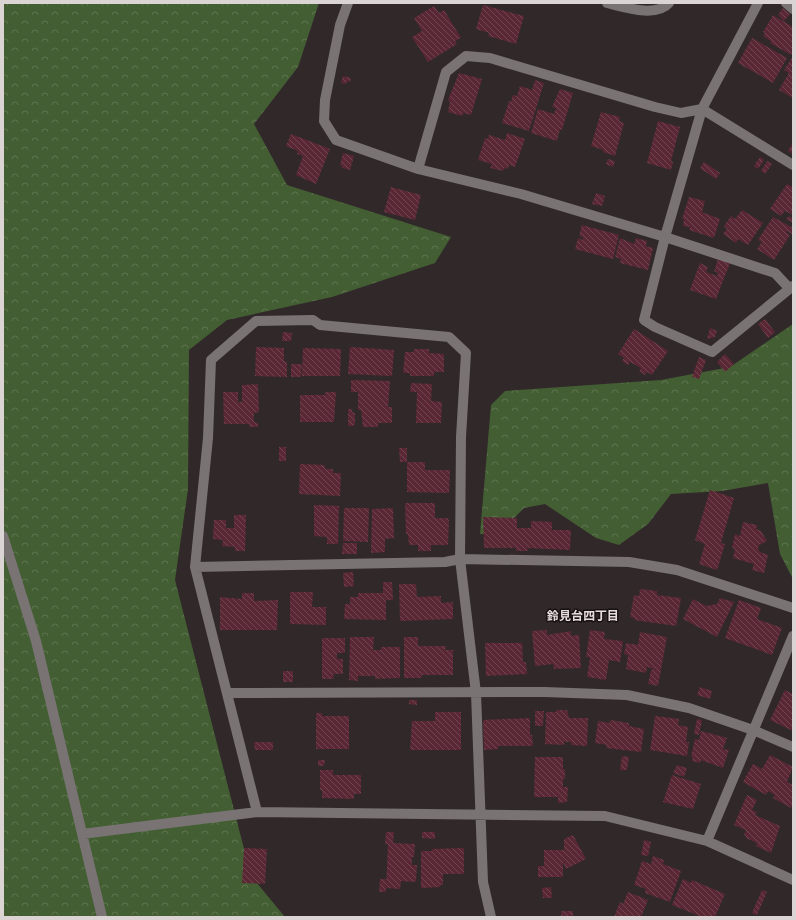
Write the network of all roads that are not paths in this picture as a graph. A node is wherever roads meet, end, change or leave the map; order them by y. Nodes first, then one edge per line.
1 (348, 3) edge
2 (607, 3) edge
3 (669, 3) edge
4 (758, 3) edge
5 (786, 3) edge
6 (793, 9) edge
7 (702, 108) junction
8 (793, 165) edge
9 (418, 169) junction
10 (665, 237) junction
11 (791, 287) edge
12 (3, 536) edge
13 (460, 559) junction
14 (195, 567) junction
15 (793, 608) edge
16 (793, 636) edge
17 (227, 693) junction
18 (476, 693) junction
19 (753, 730) junction
20 (793, 747) edge
21 (257, 812) junction
22 (480, 815) junction
23 (82, 834) junction
24 (707, 841) junction
25 (793, 880) edge
26 (102, 917) edge
27 (491, 917) edge

1 - 9 street
2 - 3 street
4 - 7 street
5 - 6 street
7 - 8 street
7 - 9 street
7 - 10 street
9 - 10 street
10 - 11 street
10 - 11 street
12 - 23 street
13 - 14 street
13 - 14 street
13 - 15 street
13 - 18 street
14 - 17 street
16 - 19 street
17 - 18 street
17 - 21 street
18 - 19 street
18 - 22 street
19 - 20 street
19 - 24 street
21 - 22 street
21 - 23 street
22 - 24 street
22 - 27 street
23 - 26 street
24 - 25 street

